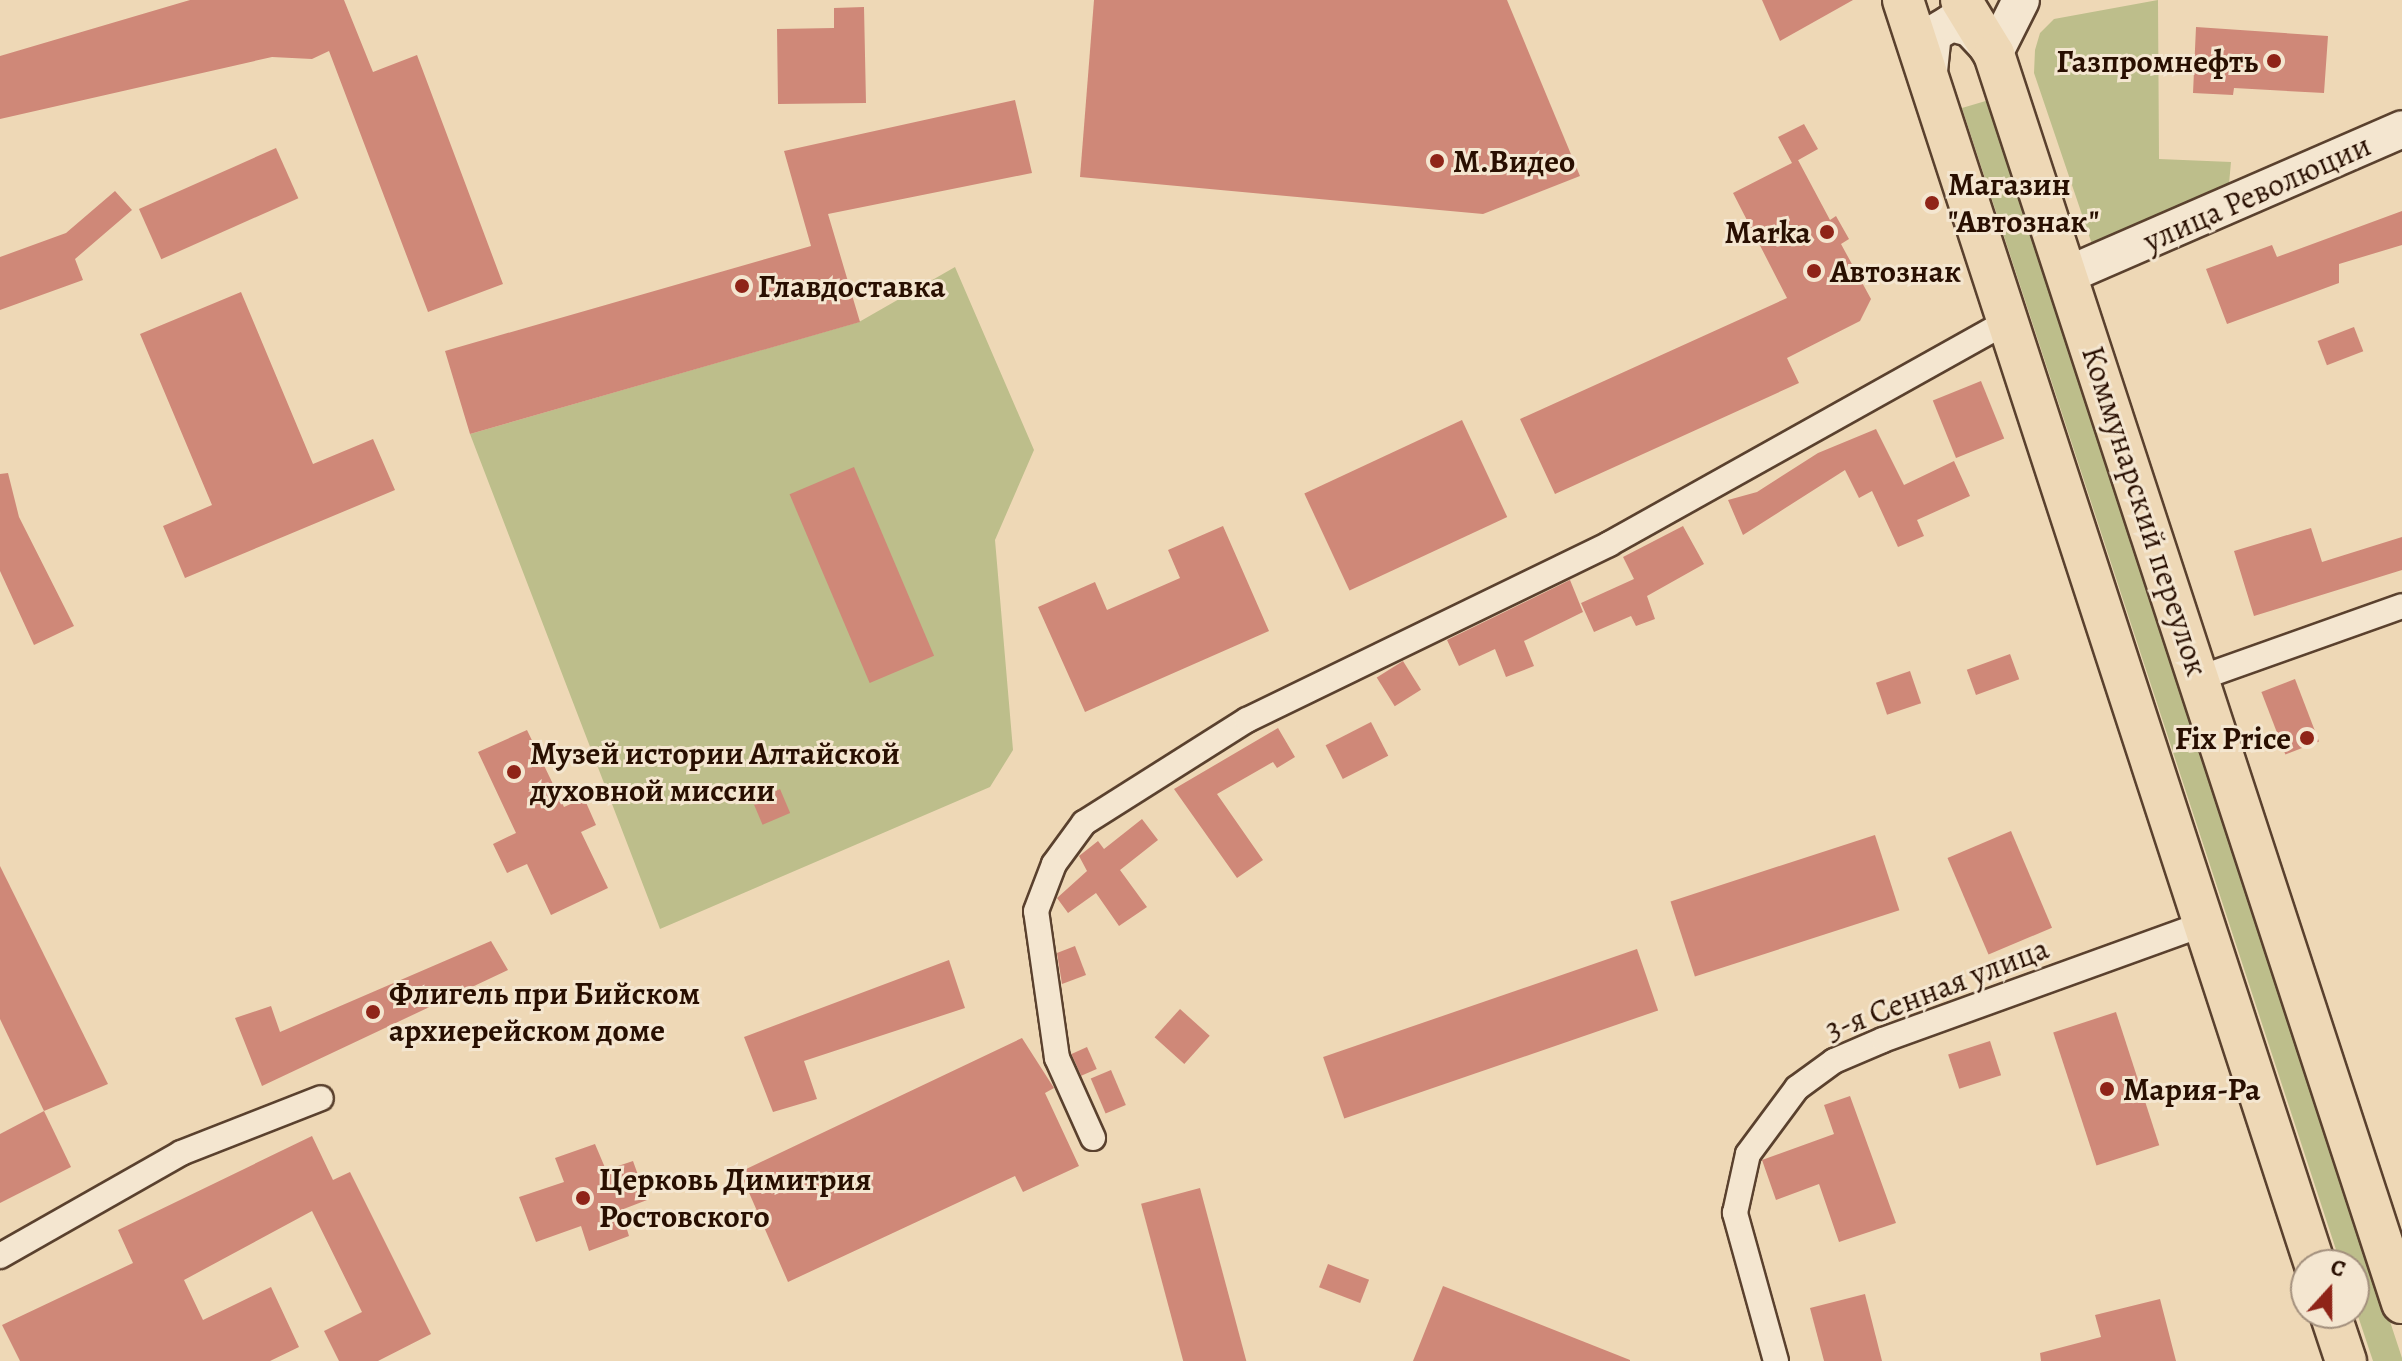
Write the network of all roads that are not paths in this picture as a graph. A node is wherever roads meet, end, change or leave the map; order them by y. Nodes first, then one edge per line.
1 (1903, 0) edge
2 (1961, 0) edge
3 (2021, 0) edge
4 (1994, 54) junction
5 (1929, 71) junction
6 (2402, 129) edge
7 (2067, 275) junction
8 (2009, 320) junction
9 (2402, 606) edge
10 (2200, 678) junction
11 (2204, 924) junction
12 (321, 1098) dead end
13 (1093, 1138) dead end
14 (2310, 1249) edge
15 (0, 1256) edge
16 (2402, 1303) edge
17 (2335, 1329) edge
18 (1776, 1361) edge
19 (2346, 1361) edge

1 - 5 main road
2 - 4 main road, Коммунарский переулок
3 - 4 main road
4 - 5 main road
4 - 7 main road, Коммунарский переулок
5 - 8 main road
6 - 7 main road, улица Революции
7 - 10 main road, Коммунарский переулок
8 - 11 main road
8 - 13 street
9 - 10 street
10 - 16 main road, Коммунарский переулок
11 - 14 main road
11 - 18 street, 3-я Сенная улица
12 - 15 street
17 - 19 main road

